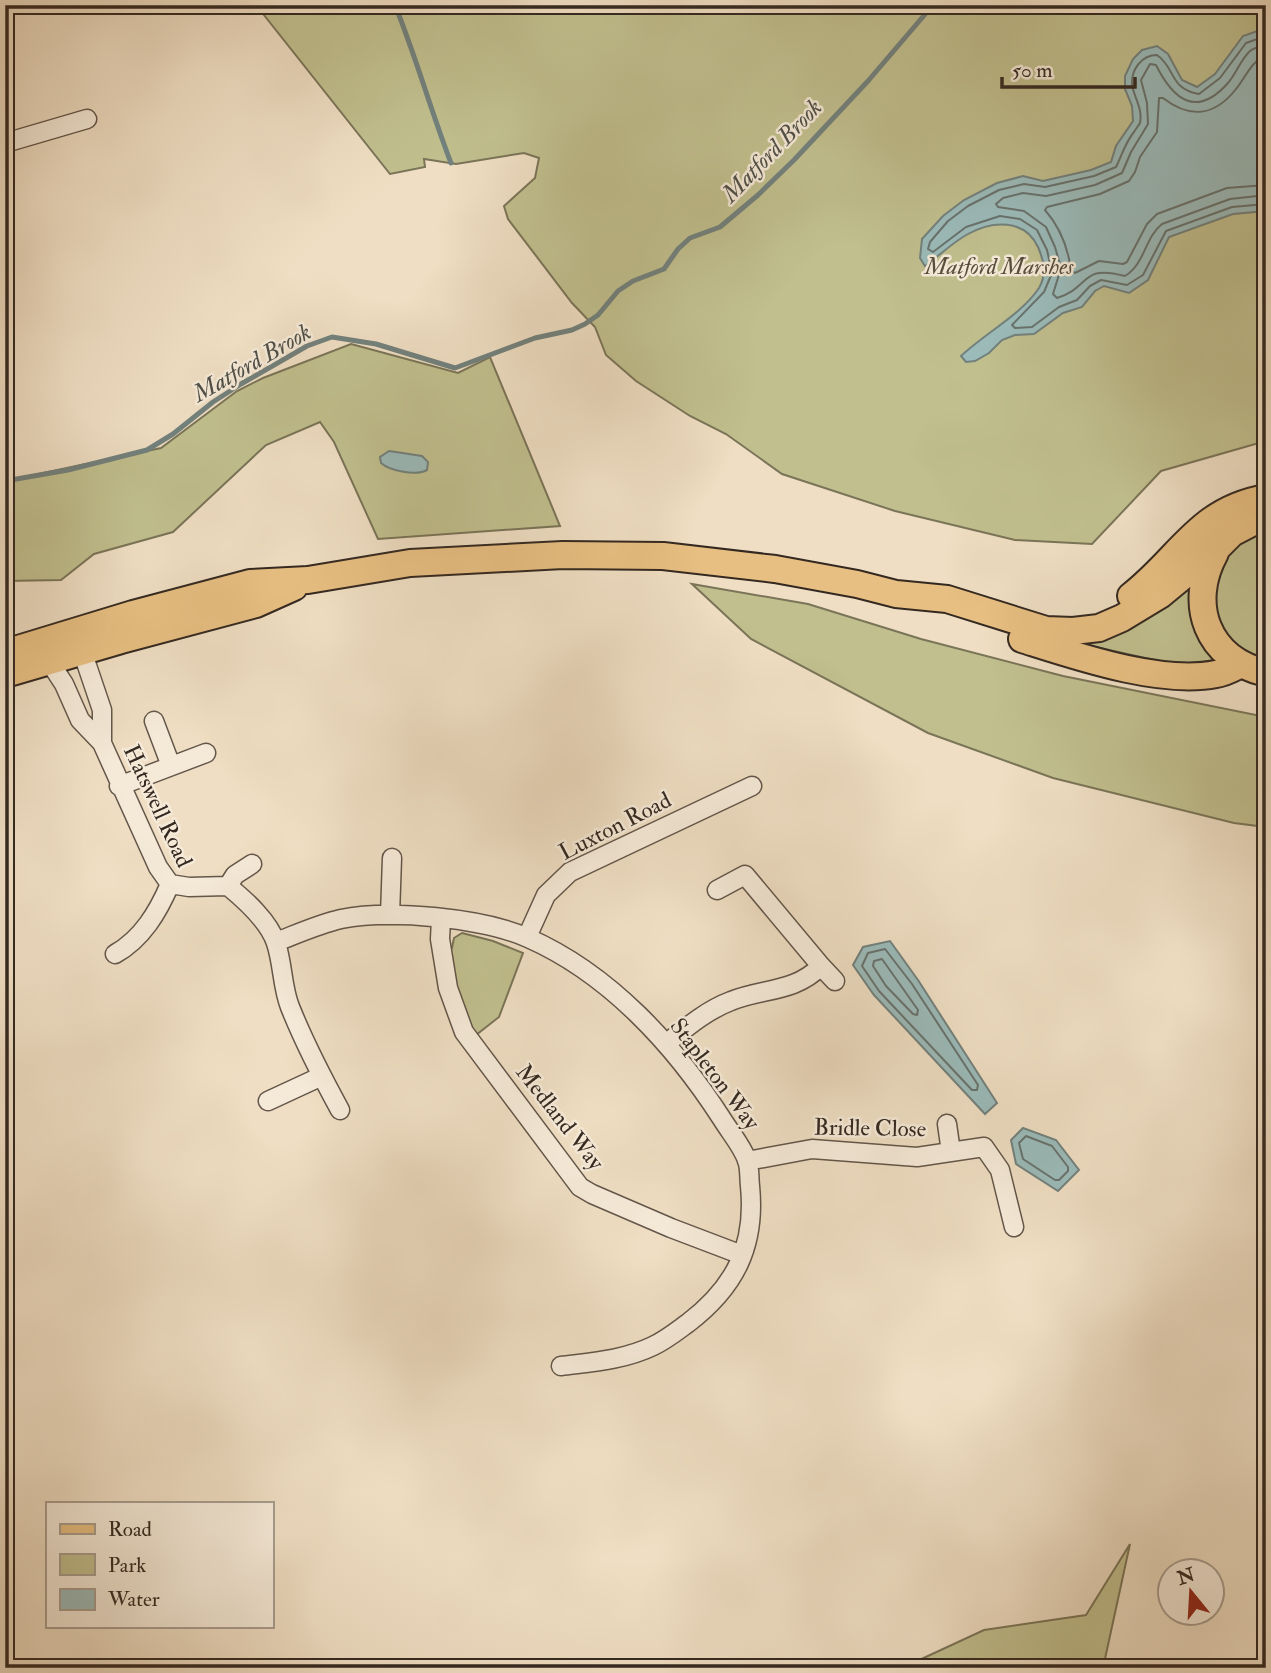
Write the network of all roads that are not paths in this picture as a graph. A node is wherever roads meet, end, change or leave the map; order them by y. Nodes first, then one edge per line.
1 (87, 119) dead end
2 (5, 143) edge
3 (1266, 498) edge
4 (1266, 519) edge
5 (1217, 548) junction
6 (896, 594) junction
7 (1003, 615) junction
8 (79, 641) junction
9 (47, 652) junction
10 (5, 653) edge
11 (1257, 671) edge
12 (5, 674) edge
13 (154, 721) dead end
14 (102, 743) junction
15 (206, 753) dead end
16 (171, 766) junction
17 (119, 786) junction
18 (752, 786) dead end
19 (392, 858) dead end
20 (253, 864) dead end
21 (170, 884) junction
22 (228, 886) junction
23 (717, 890) dead end
24 (390, 915) junction
25 (441, 919) junction
26 (527, 937) junction
27 (276, 942) junction
28 (115, 954) dead end
29 (821, 966) junction
30 (835, 981) dead end
31 (667, 1043) junction
32 (322, 1076) junction
33 (268, 1101) dead end
34 (340, 1110) dead end
35 (947, 1124) dead end
36 (951, 1152) junction
37 (747, 1161) junction
38 (1014, 1227) dead end
39 (742, 1255) junction
40 (561, 1366) dead end

1 - 2 street
3 - 7 main road
4 - 5 main road
5 - 7 main road
5 - 11 main road
6 - 7 main road
6 - 8 main road
6 - 11 main road
8 - 9 main road
8 - 14 street, Hatswell Road
9 - 10 main road
9 - 12 main road
9 - 14 street, Hatswell Road
13 - 16 street
14 - 17 street, Hatswell Road
15 - 16 street
16 - 17 street
17 - 21 street, Hatswell Road
18 - 26 street, Luxton Road
19 - 24 street
20 - 22 street
21 - 22 street
21 - 28 street, Hatswell Road
22 - 27 street
23 - 29 street
24 - 25 street, Stapleton Way
24 - 27 street, Stapleton Way
25 - 26 street, Stapleton Way
25 - 39 street, Medland Way
26 - 31 street, Stapleton Way
27 - 32 street
29 - 30 street
29 - 31 street
31 - 37 street, Stapleton Way
32 - 33 street
32 - 34 street
35 - 36 street, Bridle Close
36 - 37 street, Bridle Close
36 - 38 street, Bridle Close
37 - 39 street, Stapleton Way
39 - 40 street, Stapleton Way

